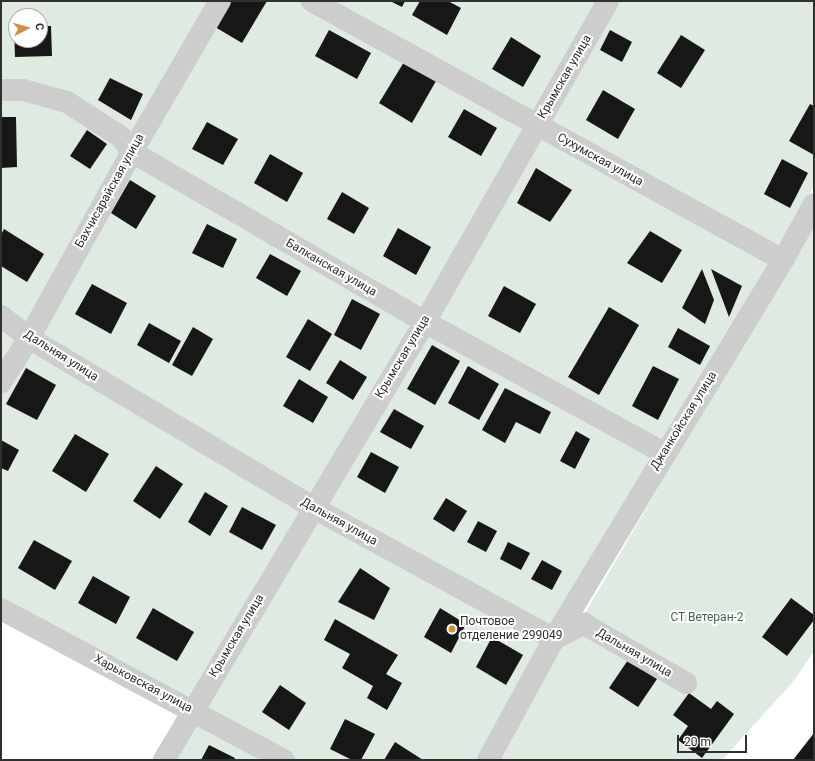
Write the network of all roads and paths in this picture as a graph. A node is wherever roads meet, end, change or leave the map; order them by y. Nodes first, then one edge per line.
1 (220, 1) edge
2 (312, 1) edge
3 (608, 1) edge
4 (1, 90) edge
5 (537, 126) junction
6 (132, 152) junction
7 (814, 204) edge
8 (783, 260) junction
9 (1, 316) edge
10 (424, 322) junction
11 (29, 338) junction
12 (1, 382) edge
13 (664, 453) junction
14 (314, 508) junction
15 (1, 610) edge
16 (554, 639) junction
17 (686, 683) dead end
18 (193, 711) junction
19 (164, 760) edge
20 (284, 760) edge
21 (488, 760) edge

1 - 6 street, Бахчисарайская улица
2 - 5 street, Сухумская улица
3 - 5 street, Крымская улица
4 - 6 street, Балканская улица
5 - 8 street, Сухумская улица
5 - 10 street, Крымская улица
6 - 10 street, Балканская улица
6 - 11 street, Бахчисарайская улица
7 - 8 street, Джанкойская улица
8 - 13 street, Джанкойская улица
9 - 11 street, Дальняя улица
10 - 13 street, Балканская улица
10 - 14 street, Крымская улица
11 - 12 street, Бахчисарайская улица
11 - 14 street, Дальняя улица
13 - 16 street, Джанкойская улица
14 - 16 street, Дальняя улица
14 - 18 street, Крымская улица
15 - 18 street, Харьковская улица
16 - 17 street, Дальняя улица
16 - 21 street, Джанкойская улица
18 - 19 street, Крымская улица
18 - 20 street, Харьковская улица

